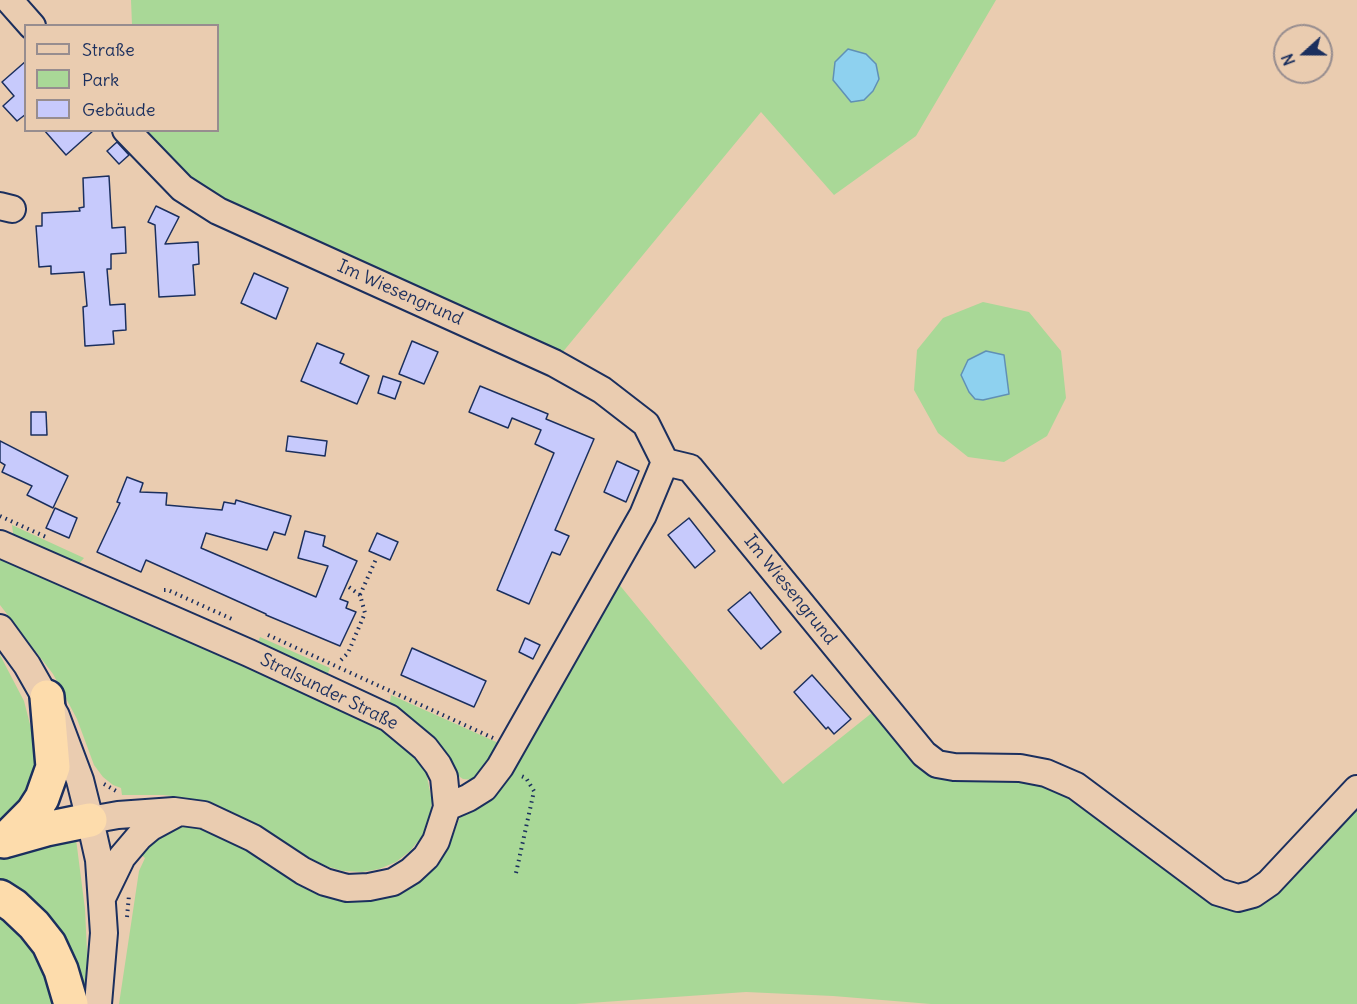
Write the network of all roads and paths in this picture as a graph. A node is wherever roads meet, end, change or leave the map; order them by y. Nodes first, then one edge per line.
1 (9, 0) edge
2 (30, 24) edge
3 (128, 132) edge
4 (665, 462) junction
5 (0, 544) edge
6 (376, 559) dead end
7 (346, 585) dead end
8 (360, 595) junction
9 (0, 628) edge
10 (340, 660) dead end
11 (47, 698) junction
12 (500, 766) junction
13 (1357, 789) edge
14 (447, 807) junction
15 (180, 812) junction
16 (90, 820) junction
17 (2, 842) edge
18 (516, 873) dead end
19 (103, 896) junction
20 (0, 897) edge
21 (71, 1004) edge
22 (98, 1004) edge

1 - 2 street
3 - 4 street, Im Wiesengrund
4 - 12 street
4 - 13 street, Im Wiesengrund
5 - 14 street, Stralsunder Straße
6 - 8 path
7 - 8 path
8 - 10 path
9 - 11 street
11 - 16 street
11 - 17 highway
12 - 14 street
12 - 18 path
14 - 15 street, Stralsunder Straße
15 - 16 street, Stralsunder Straße
15 - 19 street
16 - 17 highway
16 - 19 street
19 - 22 street
20 - 21 highway

